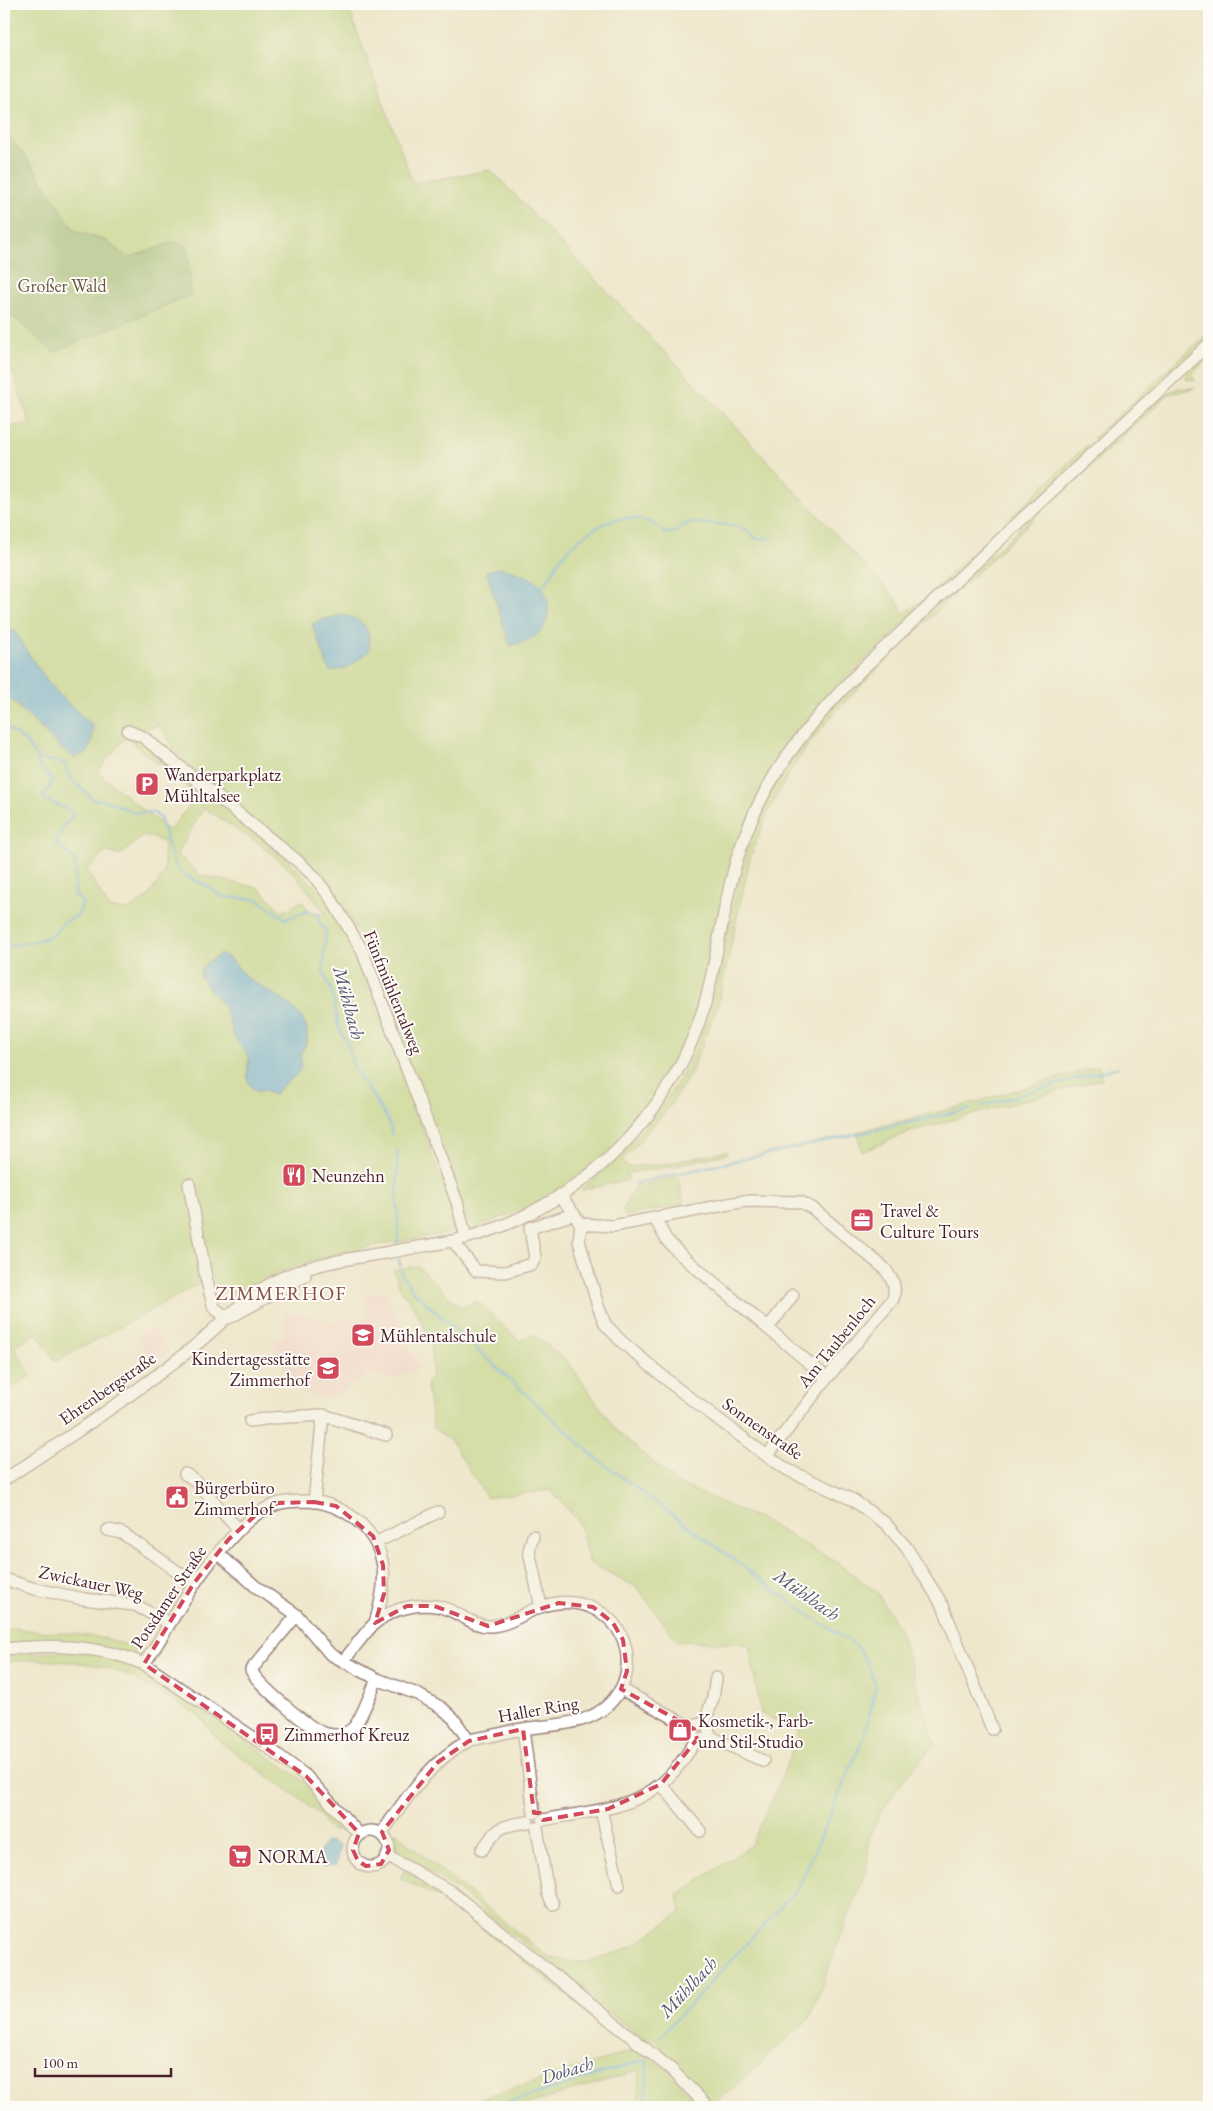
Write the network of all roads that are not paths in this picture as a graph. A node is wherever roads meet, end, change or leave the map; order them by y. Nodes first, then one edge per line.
1 (1209, 344) edge
2 (128, 731) dead end
3 (189, 1184) dead end
4 (560, 1195) junction
5 (574, 1214) junction
6 (654, 1218) junction
7 (581, 1224) junction
8 (466, 1238) junction
9 (453, 1241) junction
10 (793, 1295) dead end
11 (228, 1318) junction
12 (768, 1328) junction
13 (828, 1378) junction
14 (324, 1415) junction
15 (250, 1421) dead end
16 (386, 1435) dead end
17 (767, 1456) junction
18 (185, 1474) dead end
19 (4, 1480) edge
20 (314, 1502) junction
21 (438, 1512) dead end
22 (238, 1528) junction
23 (108, 1530) dead end
24 (533, 1536) dead end
25 (377, 1542) junction
26 (218, 1554) junction
27 (4, 1579) edge
28 (194, 1583) junction
29 (384, 1594) junction
30 (407, 1606) junction
31 (541, 1607) junction
32 (298, 1615) junction
33 (375, 1622) junction
34 (169, 1623) junction
35 (4, 1649) edge
36 (344, 1661) junction
37 (144, 1664) junction
38 (716, 1678) dead end
39 (377, 1679) junction
40 (621, 1689) junction
41 (523, 1729) junction
42 (992, 1729) dead end
43 (698, 1731) junction
44 (469, 1741) junction
45 (763, 1761) dead end
46 (661, 1784) junction
47 (601, 1810) junction
48 (536, 1821) junction
49 (700, 1831) dead end
50 (381, 1834) junction
51 (360, 1835) junction
52 (482, 1850) dead end
53 (387, 1856) junction
54 (619, 1885) dead end
55 (553, 1904) dead end
56 (708, 2107) edge

1 - 4 street, Ehrenbergstraße
2 - 8 street, Fünfmühlentalweg
3 - 11 street
4 - 5 street
4 - 8 street, Ehrenbergstraße
5 - 7 street
5 - 9 street
6 - 7 street, Am Taubenloch
6 - 12 street
6 - 13 street, Am Taubenloch
7 - 17 street, Sonnenstraße
8 - 9 street, Ehrenbergstraße
9 - 11 street, Ehrenbergstraße
10 - 12 street
11 - 19 street, Ehrenbergstraße
12 - 13 street
13 - 17 street, Am Taubenloch
14 - 15 street
14 - 16 street
14 - 20 street
17 - 42 street, Sonnenstraße
18 - 22 street
20 - 22 street, Potsdamer Straße
20 - 25 street, Potsdamer Straße
21 - 25 street
22 - 26 street, Potsdamer Straße
23 - 28 street
24 - 31 street
25 - 29 street
26 - 28 street, Potsdamer Straße
26 - 32 street
27 - 34 street, Zwickauer Weg
28 - 34 street, Potsdamer Straße
29 - 30 street, Haller Ring
29 - 33 street
30 - 31 street, Haller Ring
30 - 33 street, Haller Ring
31 - 40 street, Haller Ring
32 - 36 street
32 - 39 street
33 - 36 street, Haller Ring
34 - 37 street, Potsdamer Straße
35 - 37 street
36 - 39 street
37 - 51 street
38 - 43 street
39 - 44 street
40 - 41 street, Haller Ring
40 - 43 street
41 - 44 street, Haller Ring
41 - 48 street
43 - 45 street
43 - 46 street
44 - 50 street, Haller Ring
46 - 47 street
46 - 49 street
47 - 48 street
47 - 54 street
48 - 52 street
48 - 55 street
50 - 51 street
50 - 53 street
51 - 53 street
53 - 56 street

